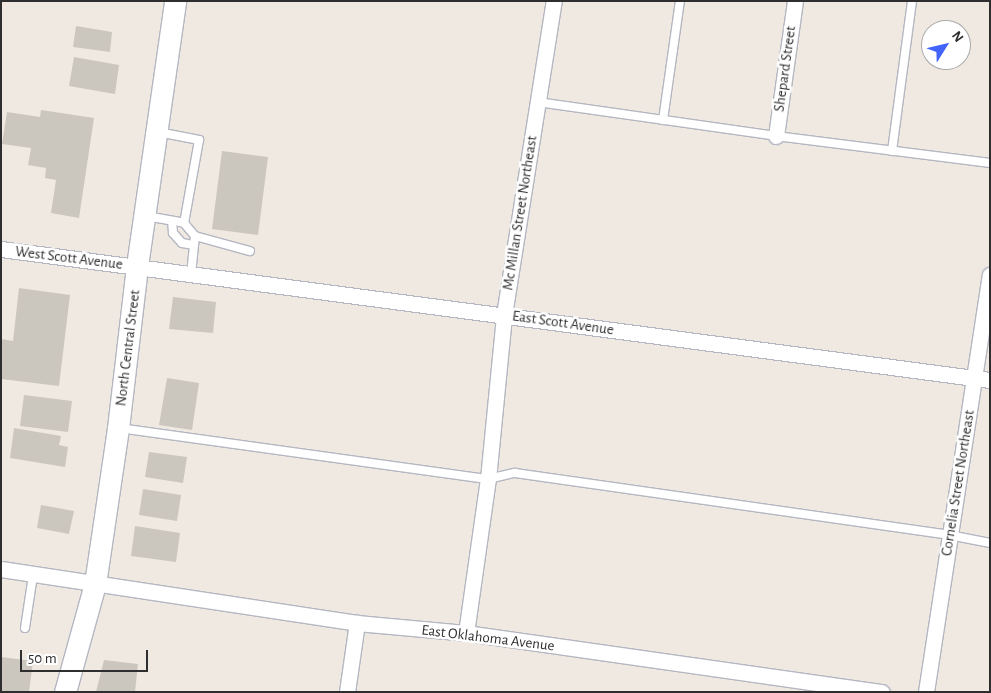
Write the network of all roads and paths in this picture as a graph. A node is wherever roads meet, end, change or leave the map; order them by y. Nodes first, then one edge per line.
1 (175, 1) edge
2 (554, 1) edge
3 (680, 1) edge
4 (795, 1) edge
5 (912, 1) edge
6 (538, 102) junction
7 (663, 120) junction
8 (156, 131) junction
9 (776, 136) junction
10 (892, 151) junction
11 (990, 163) edge
12 (144, 215) junction
13 (172, 221) junction
14 (184, 223) junction
15 (195, 236) junction
16 (194, 245) junction
17 (1, 249) edge
18 (250, 251) dead end
19 (137, 266) junction
20 (191, 273) junction
21 (990, 275) edge
22 (504, 315) junction
23 (983, 379) edge
24 (118, 428) junction
25 (488, 479) junction
26 (949, 535) junction
27 (990, 543) edge
28 (1, 569) edge
29 (33, 574) junction
30 (95, 584) junction
31 (357, 623) junction
32 (25, 628) dead end
33 (466, 633) junction
34 (65, 692) edge
35 (347, 692) edge
36 (882, 692) edge
37 (926, 692) edge

1 - 8 main road, North Central Street
2 - 6 street, Mc Millan Street Northeast
3 - 7 lane
4 - 9 street, Shepard Street
5 - 10 lane
6 - 7 lane
6 - 22 street, Mc Millan Street Northeast
7 - 9 lane
8 - 12 main road, North Central Street
8 - 14 lane
9 - 10 lane
10 - 11 lane
12 - 13 lane
12 - 19 main road, North Central Street
13 - 14 lane
13 - 16 lane
14 - 15 lane
15 - 16 lane
15 - 18 lane
16 - 20 lane
17 - 19 street, West Scott Avenue
19 - 20 street, East Scott Avenue
19 - 24 main road, North Central Street
20 - 22 street, East Scott Avenue
21 - 23 street, Cornelia Street Northeast
22 - 23 street, East Scott Avenue
22 - 25 street, Mc Millan Street Northeast
23 - 26 street, Cornelia Street Northeast
24 - 25 lane
24 - 30 main road, North Central Street
25 - 26 lane
25 - 33 street, Mc Millan Street Northeast
26 - 27 lane
26 - 37 street, Cornelia Street Northeast
28 - 29 street, East Oklahoma Avenue
29 - 30 street, East Oklahoma Avenue
29 - 32 lane
30 - 31 street, East Oklahoma Avenue
30 - 34 main road, North Central Street
31 - 33 street, East Oklahoma Avenue
31 - 35 street
33 - 36 street, East Oklahoma Avenue

